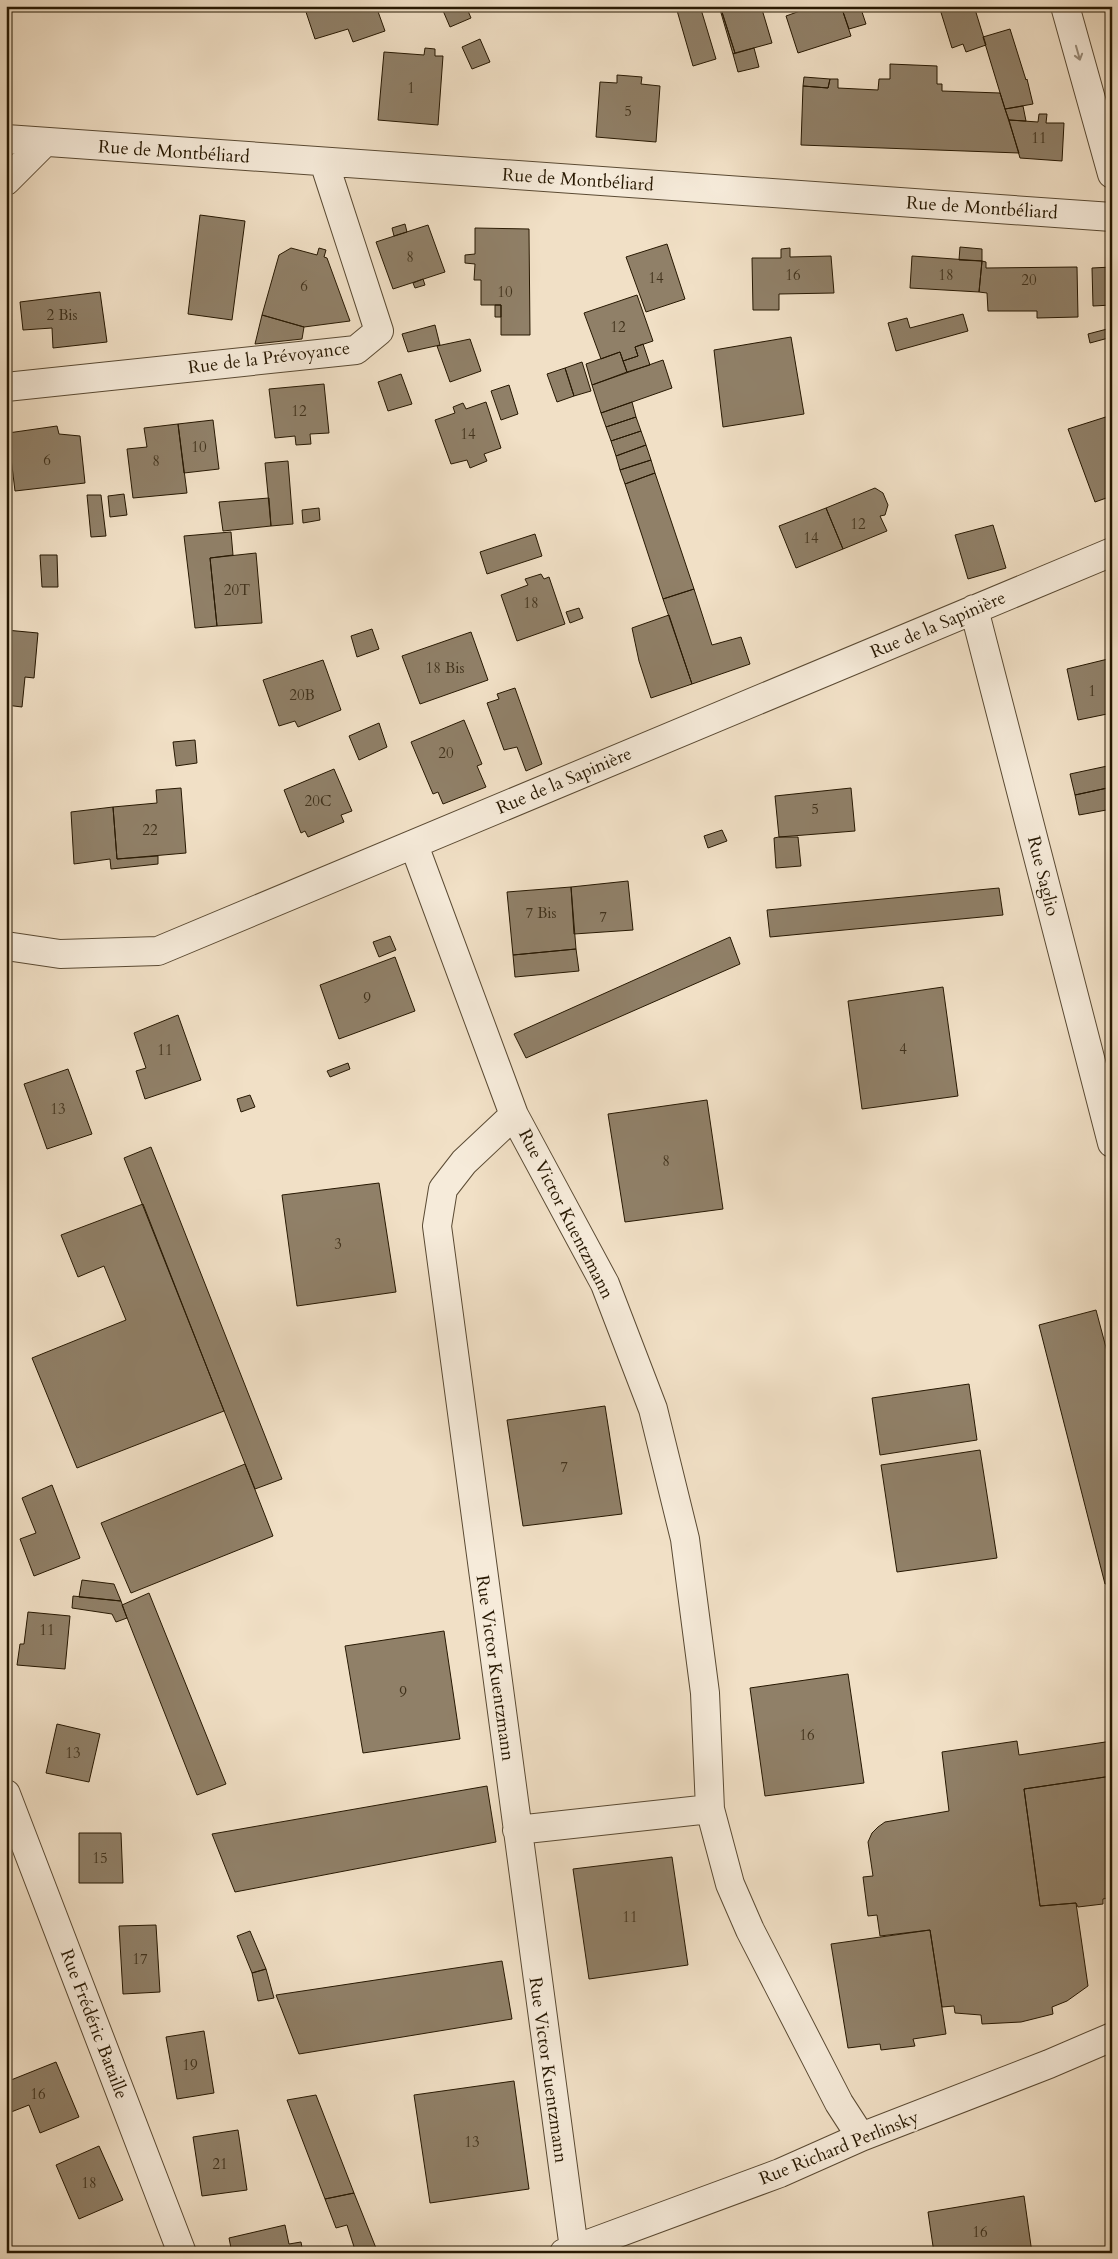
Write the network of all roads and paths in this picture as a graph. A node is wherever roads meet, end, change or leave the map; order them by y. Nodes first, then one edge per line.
1 (1065, 6) edge
2 (1105, 114) edge
3 (6, 140) edge
4 (44, 142) junction
5 (324, 162) junction
6 (1112, 174) edge
7 (6, 181) edge
8 (1112, 216) edge
9 (6, 386) edge
10 (1112, 552) edge
11 (974, 609) junction
12 (414, 845) junction
13 (6, 946) edge
14 (514, 1115) junction
15 (1112, 1143) edge
16 (6, 1794) edge
17 (710, 1809) junction
18 (516, 1830) junction
19 (1112, 2037) edge
20 (861, 2137) junction
21 (569, 2251) edge
22 (182, 2253) edge

1 -> 2 street
2 - 6 street
3 - 4 street, Rue de Montbéliard
4 - 5 street, Rue de Montbéliard
4 - 7 street
5 - 8 street, Rue de Montbéliard
5 - 9 street, Rue de la Prévoyance
10 - 11 street, Rue de la Sapinière
11 - 12 street, Rue de la Sapinière
11 - 15 street, Rue Saglio
12 - 13 street, Rue de la Sapinière
12 - 14 street, Rue Victor Kuentzmann
14 - 17 street, Rue Victor Kuentzmann
14 - 18 street, Rue Victor Kuentzmann
16 - 22 street, Rue Frédéric Bataille
17 - 18 street
17 - 20 street, Rue Victor Kuentzmann
18 - 21 street, Rue Victor Kuentzmann
19 - 20 street, Rue Richard Perlinsky
20 - 21 street, Rue Richard Perlinsky

